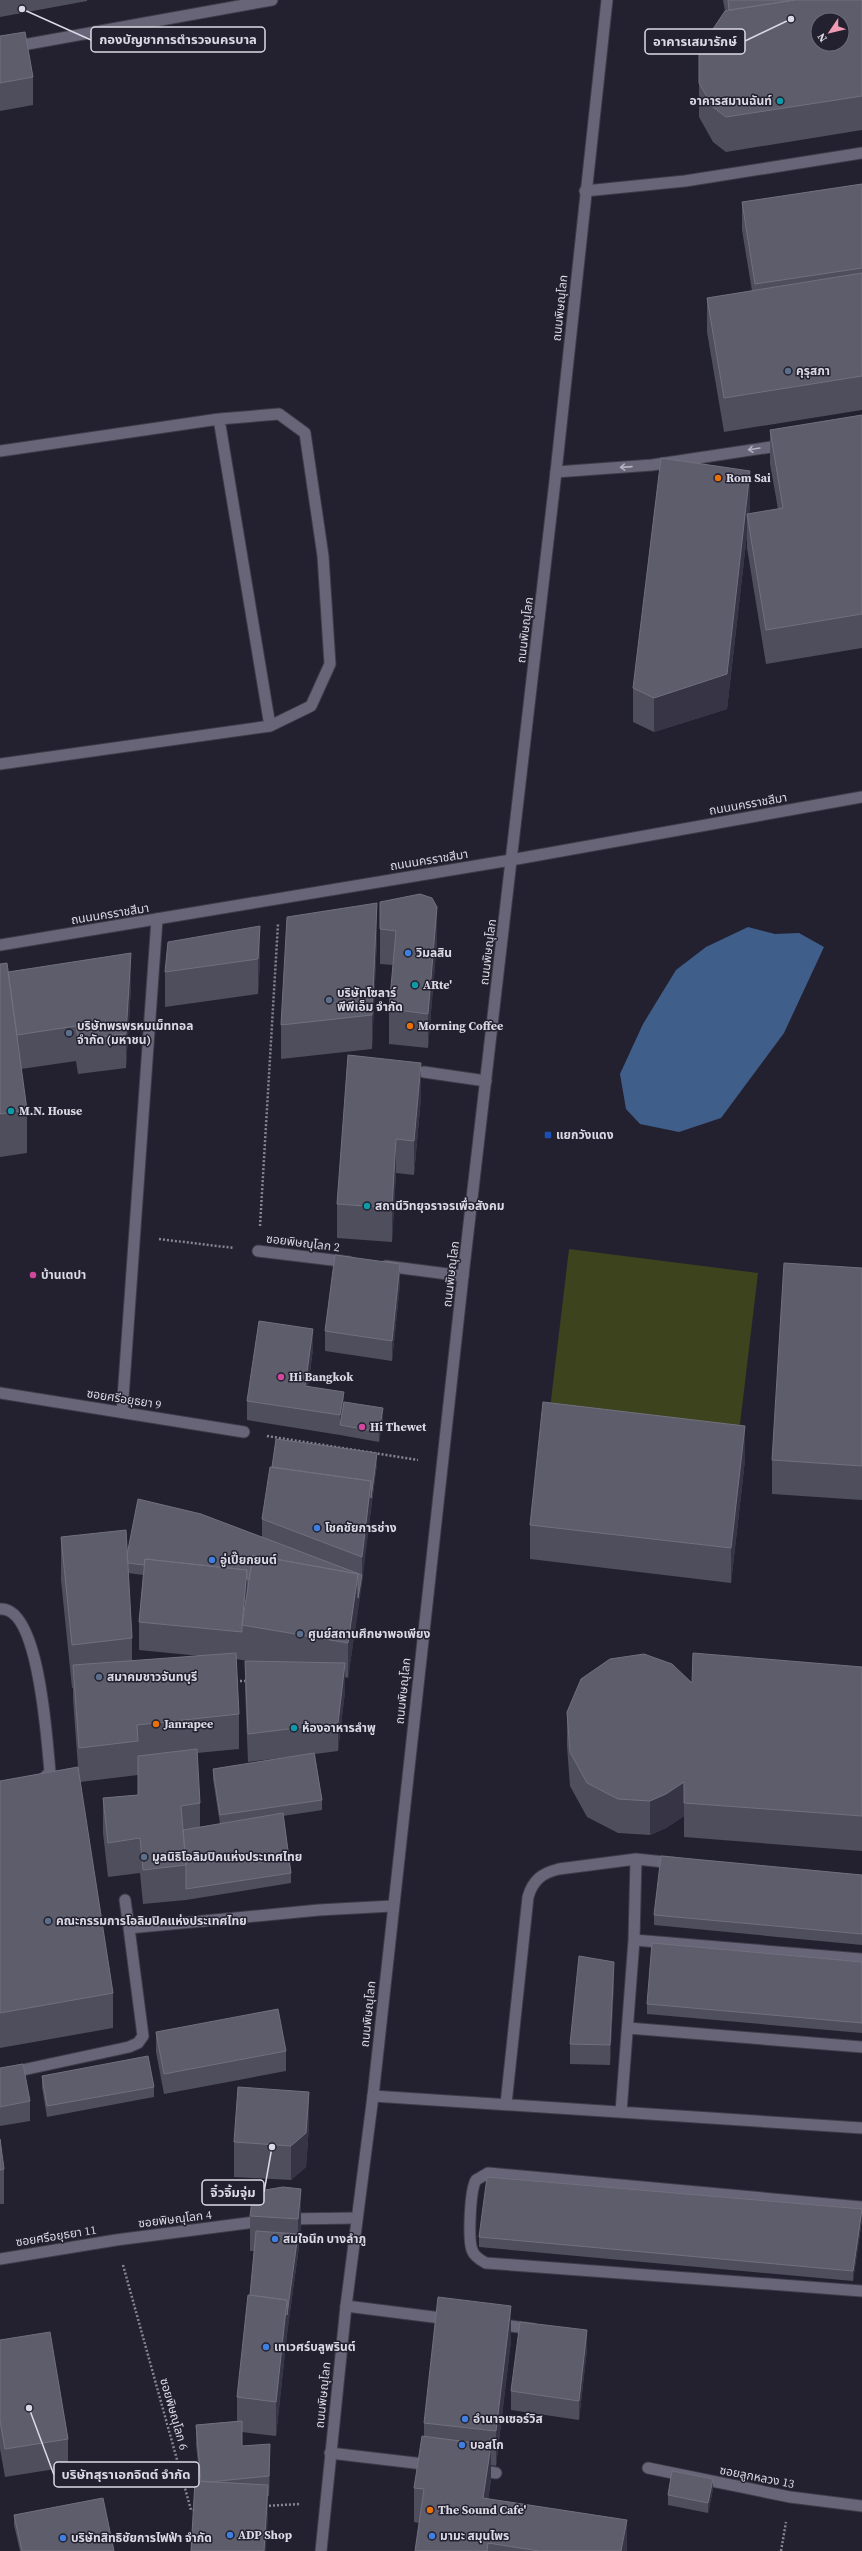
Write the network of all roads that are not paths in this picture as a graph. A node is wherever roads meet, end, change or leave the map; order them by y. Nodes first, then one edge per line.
1 (272, 0) edge
2 (607, 0) edge
3 (0, 49) edge
4 (862, 153) edge
5 (585, 191) junction
6 (219, 419) junction
7 (792, 444) edge
8 (0, 451) edge
9 (556, 472) junction
10 (270, 726) junction
11 (0, 764) edge
12 (862, 797) edge
13 (511, 860) junction
14 (157, 919) junction
15 (0, 945) edge
16 (424, 1072) dead end
17 (486, 1081) junction
18 (258, 1251) road end
19 (361, 1263) edge
20 (377, 1265) edge
21 (463, 1276) junction
22 (0, 1393) edge
23 (122, 1412) junction
24 (244, 1432) road end
25 (0, 1609) edge
26 (26, 1789) edge
27 (636, 1859) junction
28 (683, 1864) edge
29 (125, 1900) dead end
30 (392, 1906) junction
31 (129, 1928) junction
32 (634, 1940) junction
33 (862, 1959) edge
34 (628, 2028) junction
35 (862, 2047) edge
36 (0, 2075) edge
37 (373, 2096) junction
38 (506, 2104) junction
39 (621, 2112) junction
40 (862, 2128) edge
41 (862, 2207) edge
42 (357, 2218) junction
43 (116, 2240) joint
44 (0, 2259) edge
45 (862, 2291) edge
46 (346, 2306) junction
47 (462, 2320) edge
48 (485, 2323) edge
49 (545, 2331) edge
50 (330, 2453) junction
51 (445, 2466) edge
52 (648, 2468) dead end
53 (467, 2469) edge
54 (496, 2473) dead end
55 (862, 2506) edge
56 (321, 2551) edge

1 - 3 main road
2 - 5 main road, ถนนพิษณุโลก
4 - 5 main road
5 - 9 main road, ถนนพิษณุโลก
6 - 8 main road
6 - 10 main road
6 - 10 main road
7 -> 9 main road
9 - 13 main road, ถนนพิษณุโลก
10 - 11 main road
12 - 13 main road, ถนนนครราชสีมา
13 - 14 main road, ถนนนครราชสีมา
13 - 17 main road, ถนนพิษณุโลก
14 - 15 main road, ถนนนครราชสีมา
14 - 23 main road
16 - 17 main road
17 - 21 main road, ถนนพิษณุโลก
18 - 19 main road, ซอยพิษณุโลก 2
20 - 21 main road
21 - 30 main road, ถนนพิษณุโลก
22 - 23 main road, ซอยศรีอยุธยา 9
23 - 24 main road, ซอยศรีอยุธยา 9
25 - 26 main road
27 - 28 main road
27 - 32 main road
27 - 38 main road
29 - 31 main road
30 - 31 main road
30 - 37 main road, ถนนพิษณุโลก
31 - 36 main road
32 - 33 main road
32 - 34 main road
34 - 35 main road
34 - 39 main road
37 - 38 main road
37 - 42 main road, ถนนพิษณุโลก
38 - 39 main road
39 - 40 main road
41 - 45 main road
42 - 43 main road, ซอยพิษณุโลก 4
42 - 46 main road, ถนนพิษณุโลก
43 - 44 main road, ซอยศรีอยุธยา 11
46 - 47 main road
46 - 50 main road, ถนนพิษณุโลก
48 - 49 main road
50 - 51 main road
50 - 56 main road, ถนนพิษณุโลก
52 - 55 main road, ซอยลูกหลวง 13
53 - 54 main road

